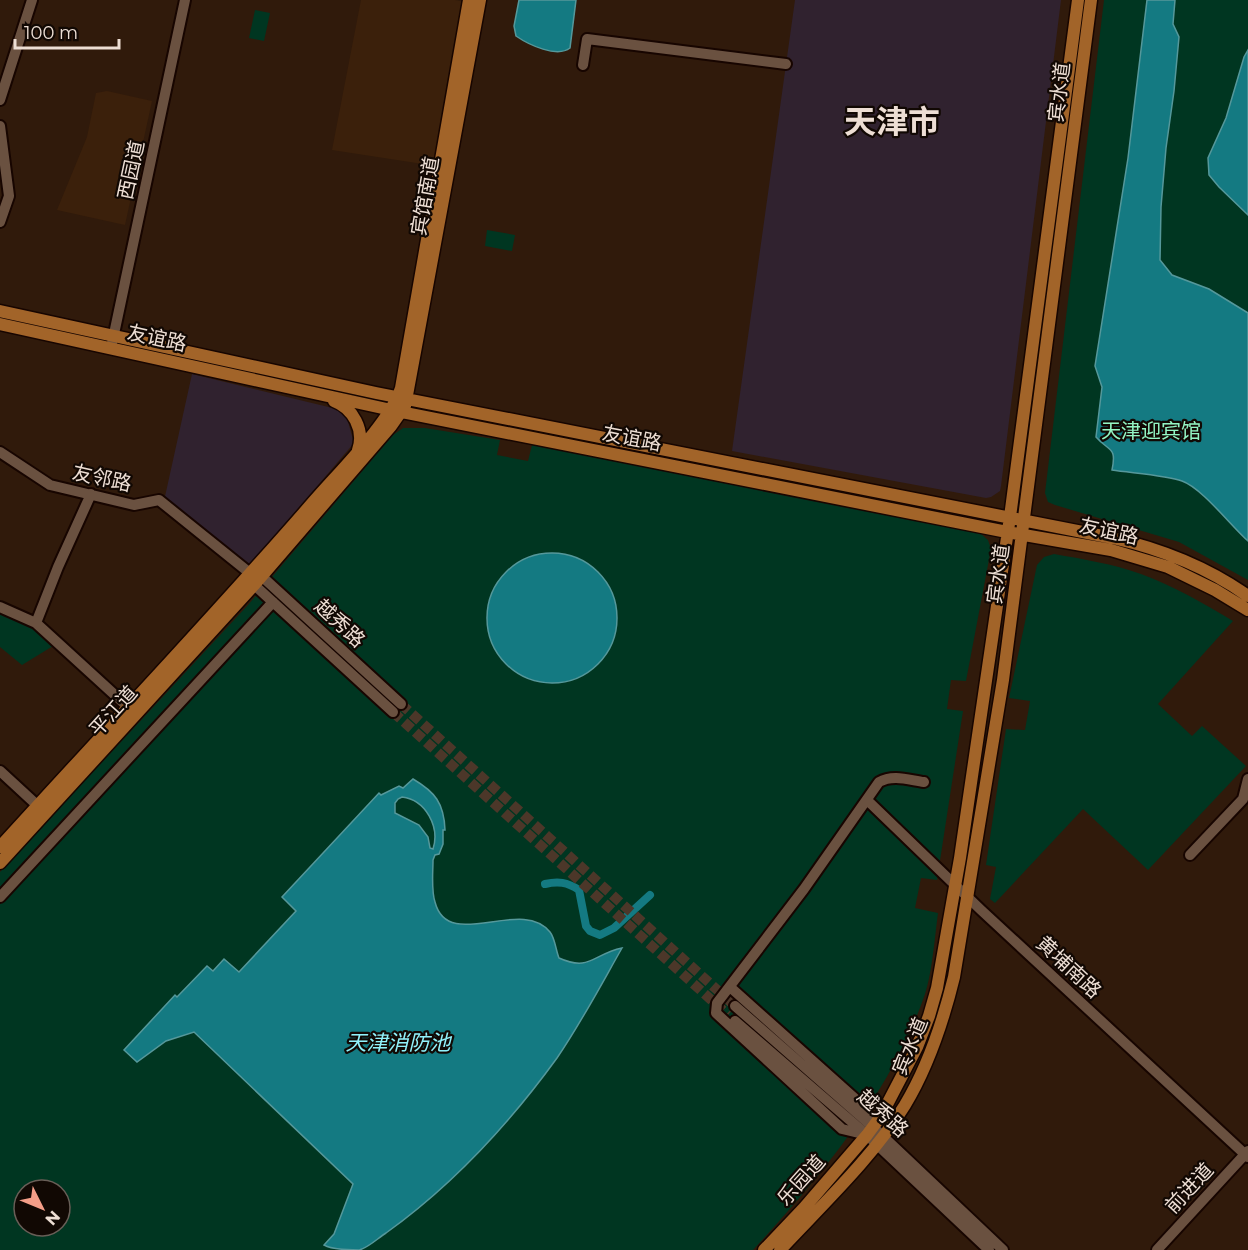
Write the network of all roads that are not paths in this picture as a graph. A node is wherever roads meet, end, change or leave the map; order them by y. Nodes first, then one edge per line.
1 (32, 0) edge
2 (179, 0) edge
3 (185, 0) edge
4 (469, 0) edge
5 (480, 0) edge
6 (1078, 0) edge
7 (1091, 0) edge
8 (786, 64) dead end
9 (583, 65) dead end
10 (0, 100) edge
11 (0, 126) edge
12 (0, 222) edge
13 (0, 310) edge
14 (0, 324) edge
15 (110, 341) junction
16 (309, 392) junction
17 (403, 398) junction
18 (397, 411) junction
19 (357, 451) junction
20 (0, 452) edge
21 (91, 494) junction
22 (1010, 517) junction
23 (1025, 520) junction
24 (1007, 532) junction
25 (1023, 535) junction
26 (254, 577) junction
27 (1248, 596) edge
28 (273, 602) junction
29 (0, 607) edge
30 (1248, 610) edge
31 (36, 623) junction
32 (128, 707) junction
33 (0, 771) edge
34 (1248, 779) edge
35 (924, 784) dead end
36 (869, 799) junction
37 (38, 806) junction
38 (0, 847) edge
39 (1190, 855) dead end
40 (0, 863) edge
41 (956, 881) junction
42 (967, 892) junction
43 (0, 897) edge
44 (730, 987) junction
45 (732, 1011) tunnel mouth
46 (875, 1136) junction
47 (1247, 1154) edge
48 (764, 1250) edge
49 (780, 1250) edge
50 (989, 1250) edge
51 (1003, 1250) edge
52 (1157, 1250) edge
53 (1165, 1250) edge

1 - 10 street
2 - 15 street, 西园道
3 - 15 street, 西园道
4 - 17 main road, 宾馆南道
5 - 17 main road, 宾馆南道
6 - 22 main road, 宾水道
7 - 23 main road, 宾水道
8 - 9 street
11 - 12 street
13 - 15 main road, 友谊路
14 - 15 main road, 友谊路
15 - 16 main road, 友谊路
15 - 17 main road, 友谊路
16 - 18 main road, 友谊路
16 - 19 main road
17 - 18 main road
17 - 22 main road, 友谊路
18 - 19 main road
18 - 24 main road, 友谊路
18 - 26 main road
19 - 26 main road
20 - 21 street, 友邻路
21 - 26 street, 友邻路
21 - 31 street
22 - 23 main road, 友谊路
22 - 24 main road, 宾水道
23 - 25 main road, 宾水道
23 - 27 main road, 友谊路
24 - 25 main road, 友谊路
24 - 41 main road, 宾水道
25 - 30 main road, 友谊路
25 - 42 main road, 宾水道
26 - 28 street, 越秀路
26 - 28 street, 越秀路
26 - 32 main road, 平江道
26 - 40 main road, 平江道
28 - 43 street
29 - 31 street
31 - 32 street
32 - 37 main road, 平江道
33 - 37 street
34 - 39 street
35 - 36 street
36 - 41 street, 黄埔南路
36 - 44 street
37 - 38 main road, 平江道
41 - 42 street, 黄埔南路
41 - 46 main road, 宾水道
42 - 46 main road, 宾水道
42 - 47 street, 黄埔南路
44 - 46 street
44 - 46 street
45 - 46 street, 越秀路
46 - 48 main road, 乐园道
46 - 49 main road, 乐园道
46 - 50 street, 越秀路
46 - 51 street, 越秀路
47 - 52 street, 前进道
47 - 53 street, 前进道

